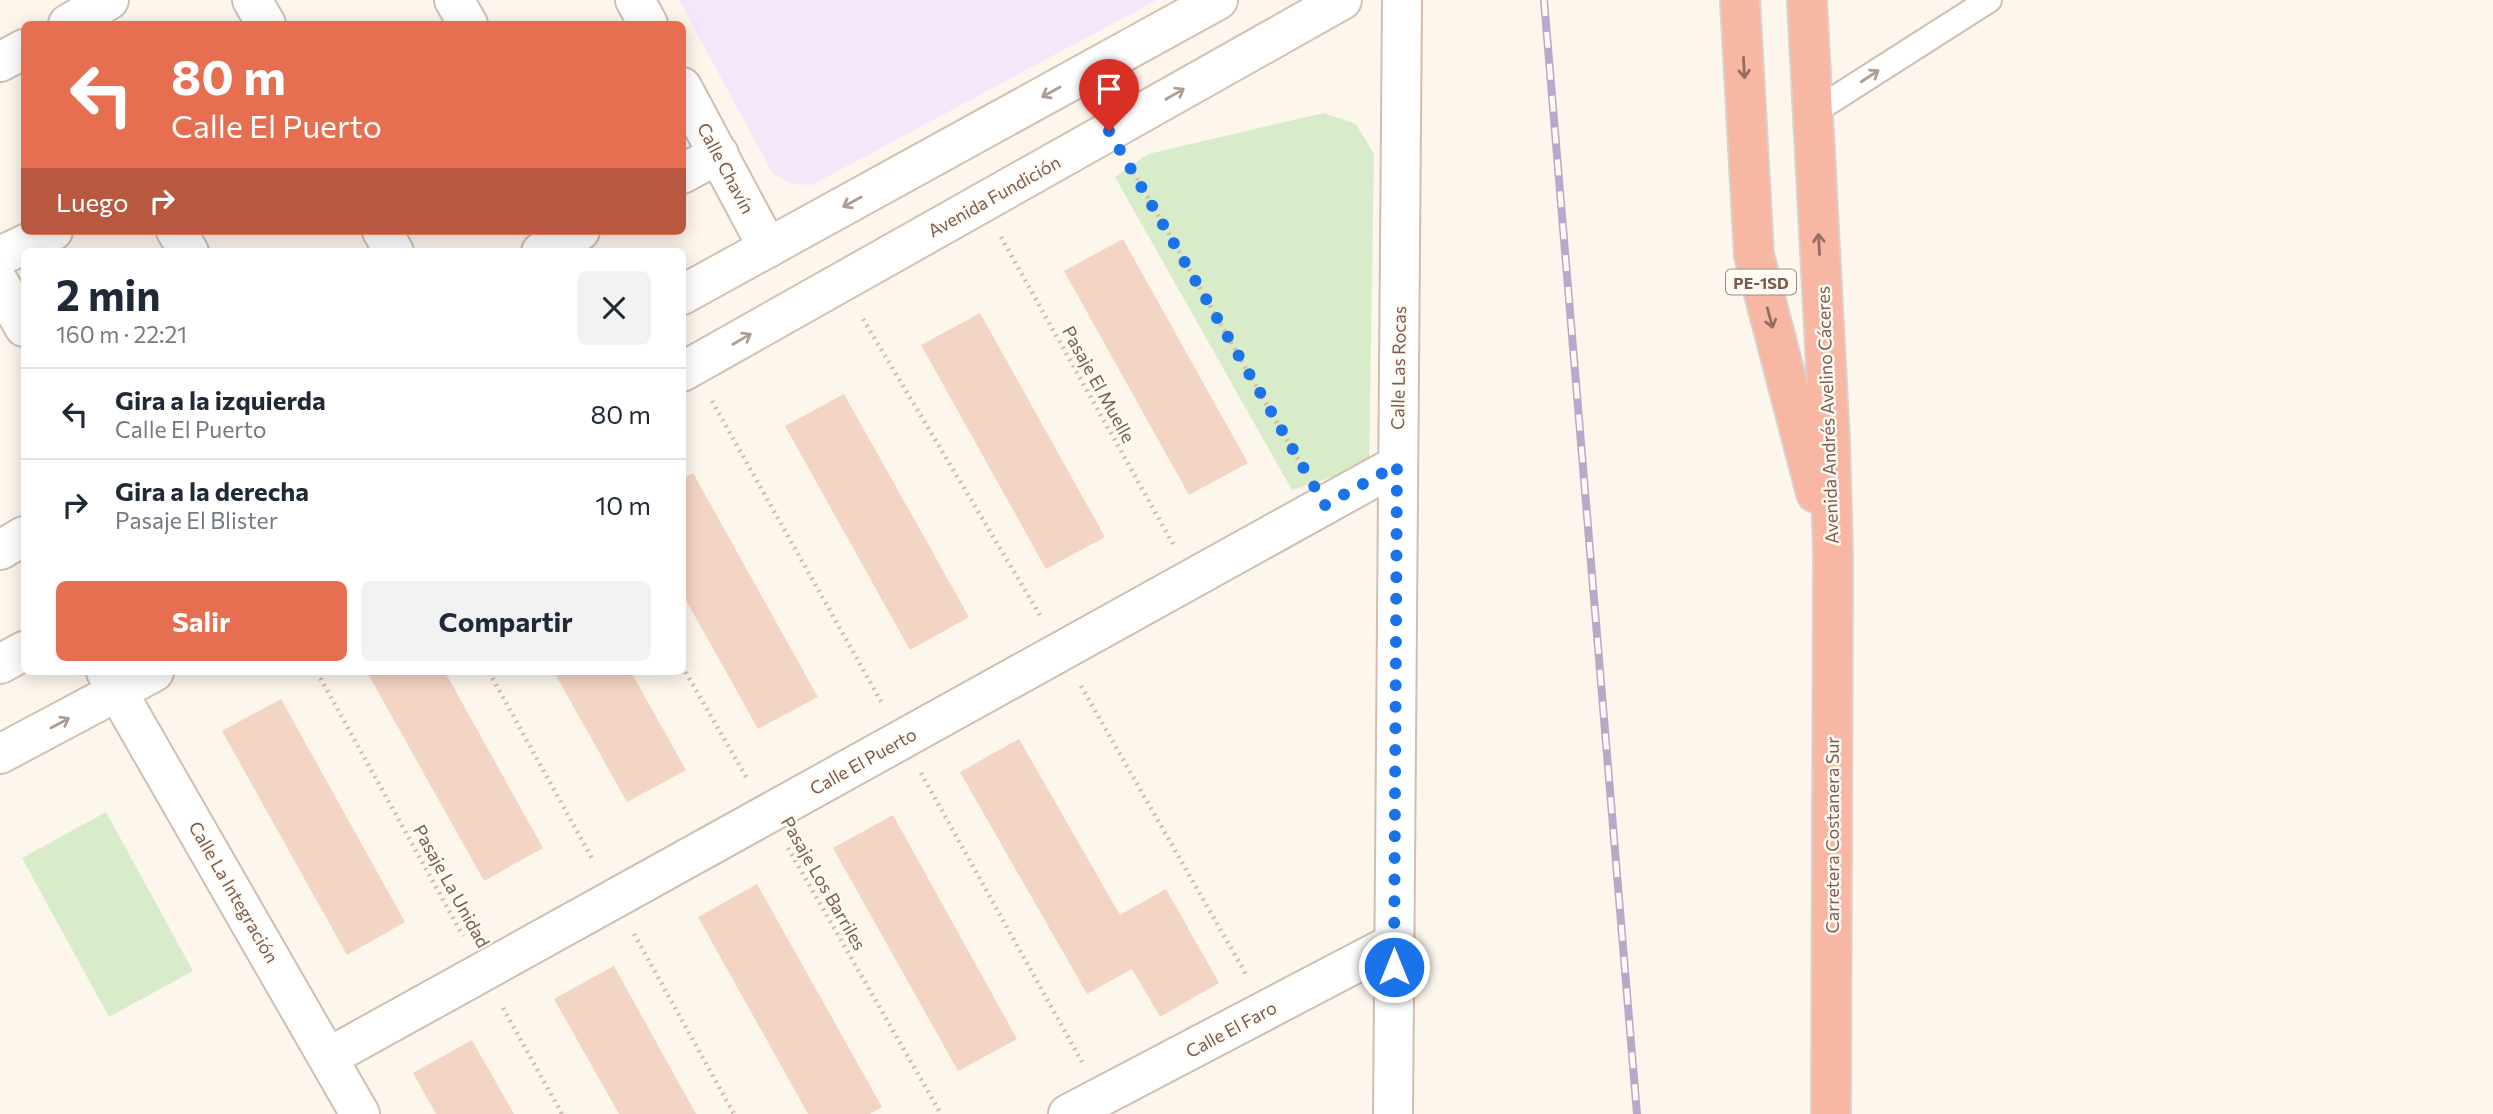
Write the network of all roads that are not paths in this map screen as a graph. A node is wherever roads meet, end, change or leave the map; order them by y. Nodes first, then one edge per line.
1 (48, 0) edge
2 (108, 0) edge
3 (252, 0) edge
4 (635, 0) edge
5 (1342, 0) edge
6 (1402, 0) edge
7 (1807, 0) edge
8 (1989, 0) edge
9 (1205, 3) edge
10 (1736, 6) edge
11 (59, 21) edge
12 (73, 21) edge
13 (264, 21) edge
14 (646, 21) edge
15 (21, 51) edge
16 (1234, 60) junction
17 (0, 62) edge
18 (686, 94) edge
19 (1812, 113) junction
20 (719, 154) junction
21 (686, 172) edge
22 (45, 235) edge
23 (573, 235) edge
24 (548, 248) edge
25 (768, 248) junction
26 (0, 256) edge
27 (0, 284) edge
28 (686, 293) edge
29 (21, 322) edge
30 (686, 370) edge
31 (1397, 465) junction
32 (21, 538) edge
33 (0, 550) edge
34 (1833, 556) junction
35 (21, 653) edge
36 (0, 664) edge
37 (141, 675) edge
38 (112, 682) edge
39 (0, 754) edge
40 (1394, 943) junction
41 (329, 1057) junction
42 (360, 1114) edge
43 (1068, 1114) edge
44 (1393, 1114) edge
45 (1831, 1114) edge

1 - 11 street
2 - 12 street
3 - 13 street
4 - 14 street
5 - 16 street, Avenida Fundición
6 - 31 street, Calle Las Rocas
7 - 19 highway, Avenida Andrés Avelino Cáceres / PE-1SD
19 -> 8 lane
9 - 16 street
9 -> 25 street
10 -> 34 highway, Avenida Andrés Avelino Cáceres / PE-1SD
15 - 17 street
30 -> 16 street, Avenida Fundición
18 - 20 street, Calle Chavín
34 -> 19 highway, Avenida Andrés Avelino Cáceres / PE-1SD
20 - 21 street
20 - 25 street, Calle Chavín
22 - 26 street
23 - 24 street
25 - 28 street
27 - 29 street
31 - 40 street, Calle Las Rocas
31 - 41 street, Calle El Puerto
32 - 33 street
34 - 45 highway, Carretera Costanera Sur / PE-1SD
35 - 36 street
37 - 38 street
39 -> 38 street
38 - 41 street, Calle La Integración
40 - 43 street, Calle El Faro
40 - 44 street, Calle Las Rocas
41 - 42 street, Calle La Integración

